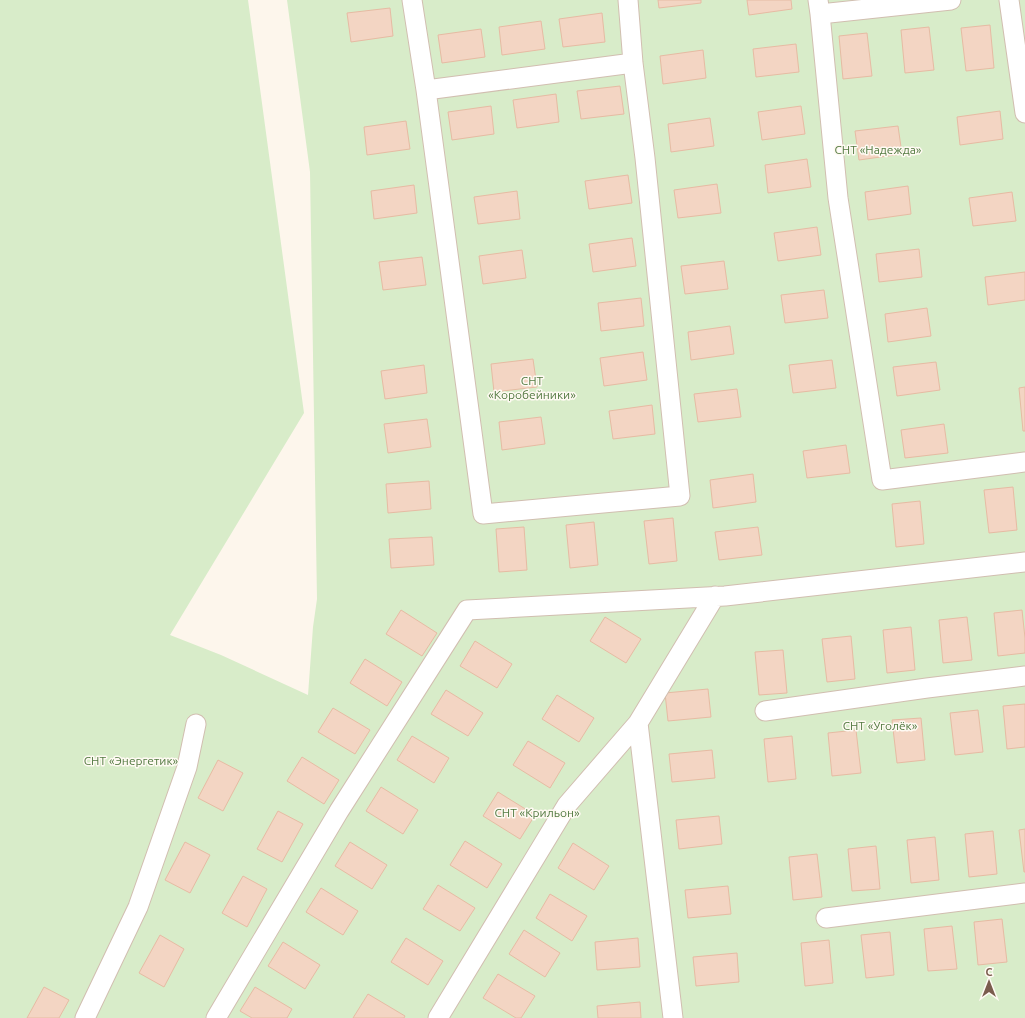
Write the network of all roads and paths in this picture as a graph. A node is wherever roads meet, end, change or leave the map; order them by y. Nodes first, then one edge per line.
1 (412, 0) edge
2 (628, 0) edge
3 (951, 0) edge
4 (1009, 0) edge
5 (819, 7) edge
6 (634, 63) junction
7 (426, 90) junction
8 (1025, 113) edge
9 (1025, 462) edge
10 (1025, 562) edge
11 (715, 596) junction
12 (1025, 676) edge
13 (765, 711) dead end
14 (638, 723) junction
15 (196, 724) dead end
16 (1025, 893) edge
17 (826, 918) dead end
18 (85, 1018) edge
19 (216, 1018) edge
20 (438, 1018) edge
21 (672, 1018) edge

1 - 7 street
2 - 6 street
3 - 5 street
4 - 8 street
5 - 9 street
6 - 7 street
6 - 7 street
10 - 11 street
11 - 14 street
11 - 19 street
12 - 13 street
14 - 20 street
14 - 21 street
15 - 18 street
16 - 17 street

